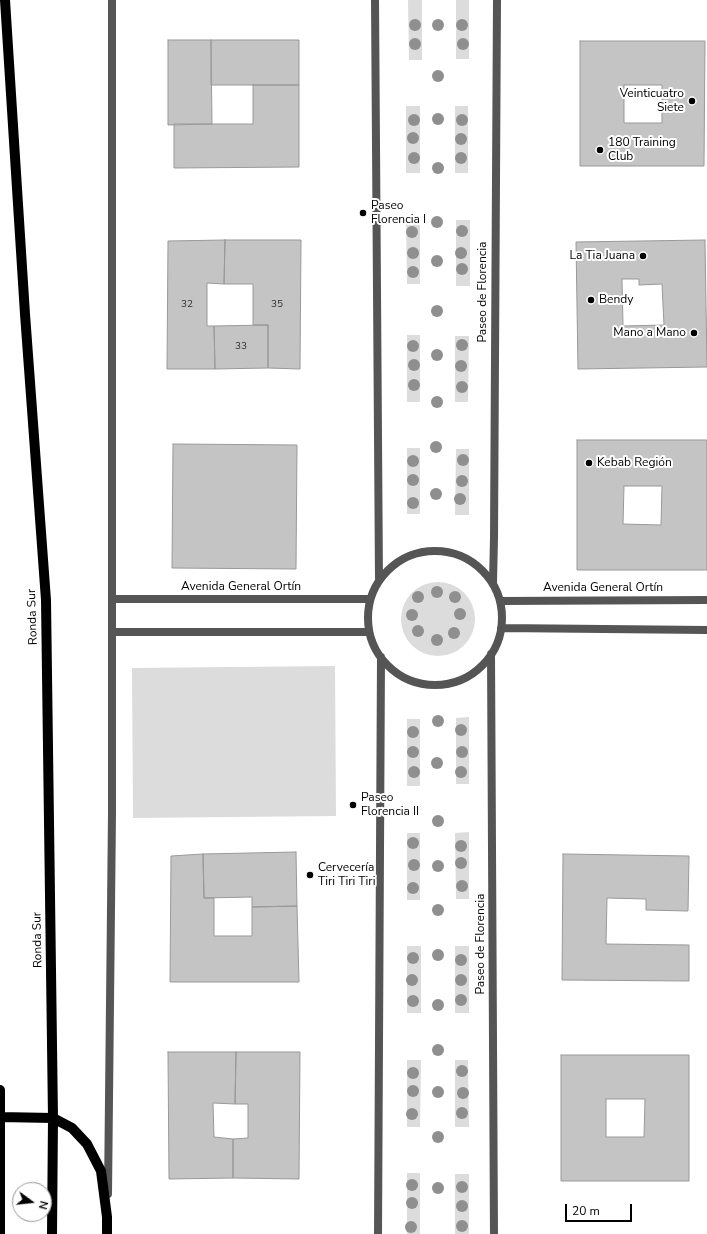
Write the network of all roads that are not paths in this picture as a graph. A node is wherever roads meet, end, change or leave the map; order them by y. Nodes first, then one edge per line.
1 (5, 0) edge
2 (112, 0) edge
3 (376, 0) edge
4 (497, 0) edge
5 (379, 581) junction
6 (493, 583) junction
7 (112, 599) junction
8 (370, 599) junction
9 (707, 600) edge
10 (500, 601) junction
11 (501, 628) junction
12 (707, 630) edge
13 (112, 632) junction
14 (369, 632) junction
15 (491, 654) junction
16 (380, 657) junction
17 (0, 1090) edge
18 (0, 1117) edge
19 (53, 1118) junction
20 (107, 1217) junction
21 (0, 1234) edge
22 (52, 1234) edge
23 (107, 1234) edge
24 (378, 1234) edge
25 (494, 1234) edge

1 - 19 main road, Ronda Sur
2 - 7 street
3 - 5 street
4 - 6 street, Paseo de Florencia
5 - 6 street
5 - 8 street
6 - 10 street
7 - 8 street, Avenida General Ortín
7 - 13 street
8 - 14 street
9 - 10 street, Avenida General Ortín
10 - 11 street
11 - 12 street
11 - 15 street
13 - 14 street
13 - 20 street
14 - 16 street
15 - 16 street
15 - 25 street, Paseo de Florencia
16 - 24 street
17 - 18 main road
18 - 19 main road
18 - 21 main road
19 - 20 main road
19 - 22 main road, Ronda Sur
20 - 23 main road

